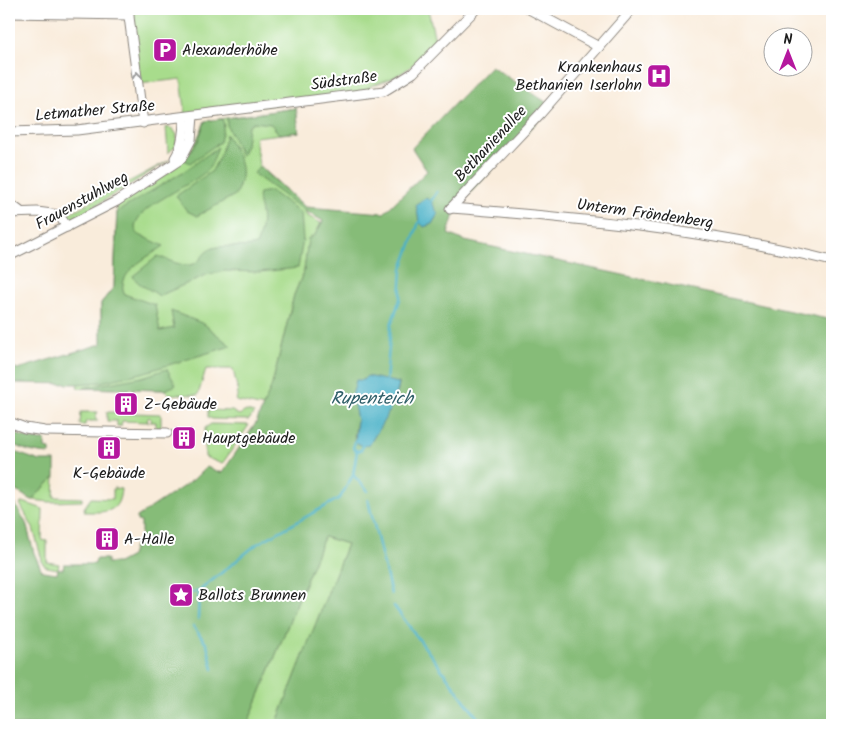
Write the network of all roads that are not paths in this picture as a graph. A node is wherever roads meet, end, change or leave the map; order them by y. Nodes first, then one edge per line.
1 (476, 9) edge
2 (529, 9) edge
3 (632, 9) edge
4 (51, 11) edge
5 (129, 12) edge
6 (9, 13) edge
7 (599, 47) junction
8 (189, 116) junction
9 (143, 123) junction
10 (9, 132) edge
11 (9, 203) edge
12 (451, 209) joint
13 (21, 212) junction
14 (9, 213) edge
15 (67, 227) junction
16 (9, 256) edge
17 (832, 261) edge
18 (9, 422) edge
19 (167, 433) dead end

1 - 8 street, Südstraße
2 - 7 street
3 - 7 street, Bethanienallee
4 - 5 street
4 - 6 street
9 -> 5 street
7 - 12 street, Bethanienallee
8 - 9 street, Letmather Straße
8 - 15 street, Frauenstuhlweg
9 - 10 street, Letmather Straße
11 - 13 street
12 - 17 street, Unterm Fröndenberg
13 - 14 street
13 - 15 street
15 - 16 street, Frauenstuhlweg
18 - 19 street

